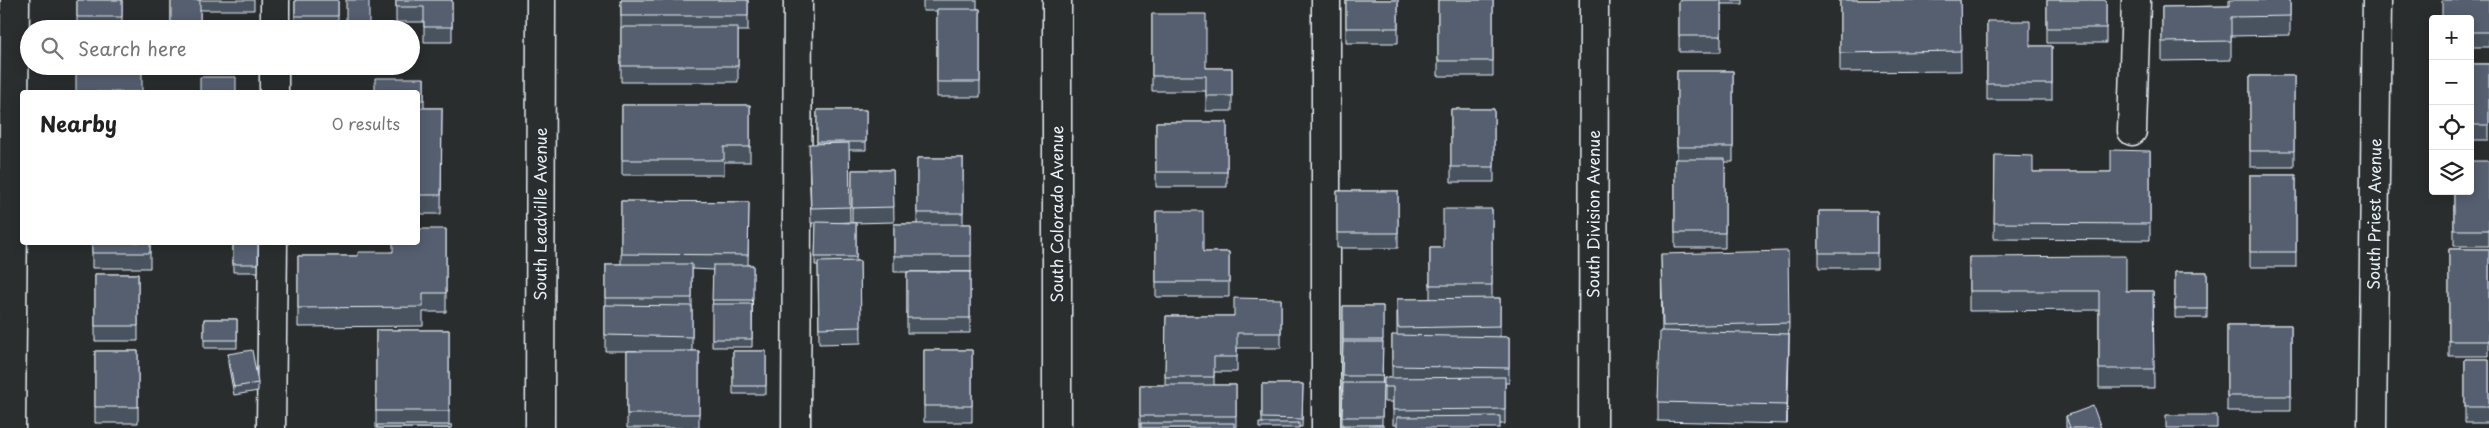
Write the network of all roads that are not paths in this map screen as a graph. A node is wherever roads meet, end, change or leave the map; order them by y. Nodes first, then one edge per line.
1 (15, 0) edge
2 (275, 0) edge
3 (541, 0) edge
4 (798, 0) edge
5 (1057, 0) edge
6 (1326, 0) edge
7 (1594, 0) edge
8 (2136, 0) edge
9 (2376, 0) edge
10 (274, 20) edge
11 (274, 75) edge
12 (274, 90) edge
13 (2132, 131) dead end
14 (273, 245) edge
15 (11, 428) edge
16 (271, 428) edge
17 (540, 428) edge
18 (796, 428) edge
19 (1057, 428) edge
20 (1326, 428) edge
21 (1593, 428) edge
22 (2372, 428) edge

1 - 15 street
2 - 10 street
3 - 17 street, South Leadville Avenue
4 - 18 street
5 - 19 street, South Colorado Avenue
6 - 20 street
7 - 21 street, South Division Avenue
8 - 13 street
9 - 22 street, South Priest Avenue
11 - 12 street
14 - 16 street

